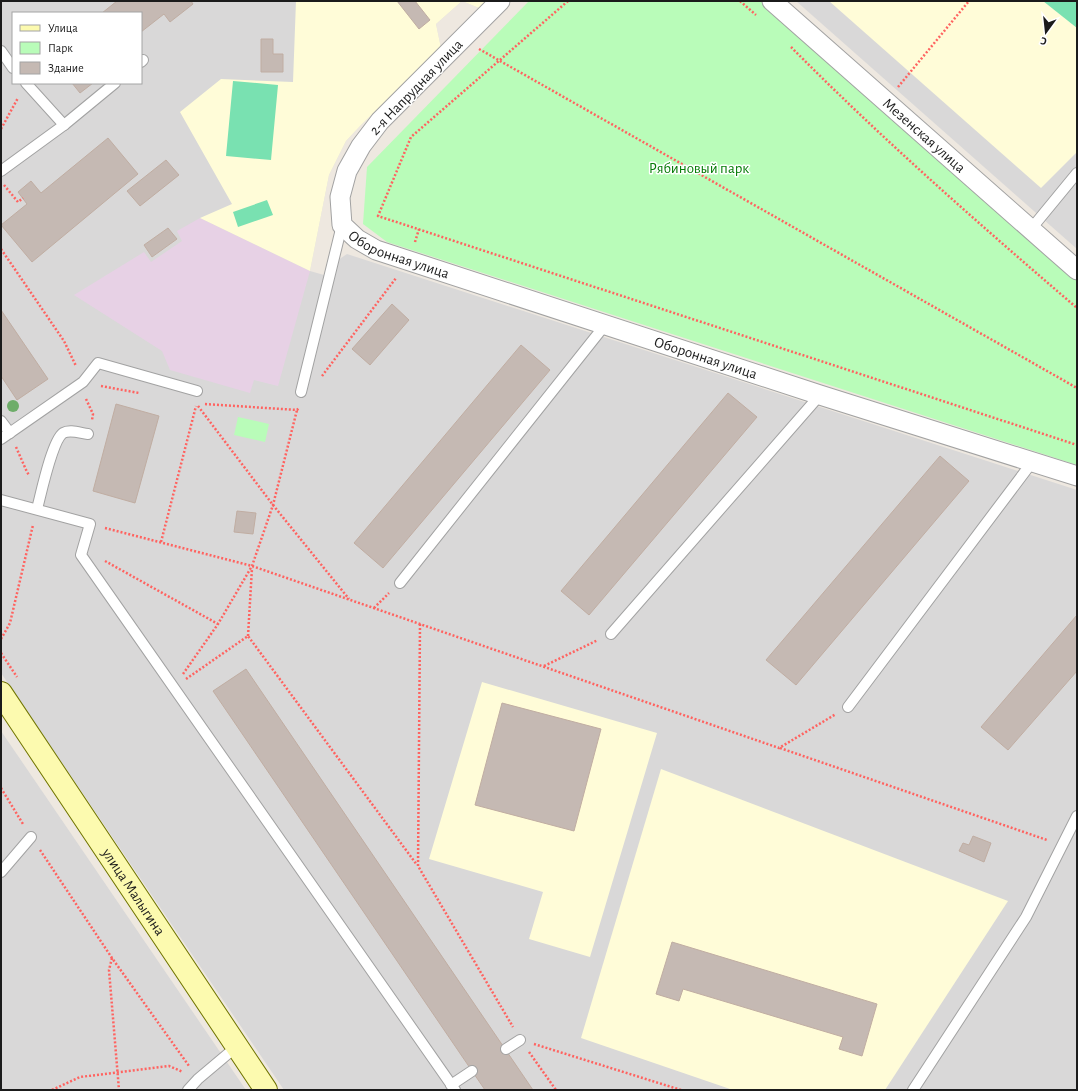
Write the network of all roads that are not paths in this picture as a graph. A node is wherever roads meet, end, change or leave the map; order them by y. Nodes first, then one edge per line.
1 (500, 1) edge
2 (772, 1) edge
3 (2, 55) edge
4 (12, 67) edge
5 (27, 84) edge
6 (114, 84) edge
7 (64, 125) junction
8 (1, 172) edge
9 (1077, 173) edge
10 (342, 225) junction
11 (1031, 229) junction
12 (1077, 270) edge
13 (605, 325) junction
14 (197, 391) dead end
15 (301, 392) road end
16 (820, 395) junction
17 (1, 421) edge
18 (88, 434) road end
19 (5, 436) edge
20 (1033, 462) junction
21 (1077, 476) edge
22 (1, 500) edge
23 (37, 509) junction
24 (400, 583) road end
25 (611, 634) road end
26 (1, 693) edge
27 (848, 707) road end
28 (1077, 816) edge
29 (31, 837) road end
30 (1, 872) edge
31 (520, 1040) road end
32 (236, 1047) junction
33 (506, 1050) dead end
34 (472, 1071) dead end
35 (453, 1088) edge
36 (188, 1090) edge
37 (266, 1090) edge
38 (913, 1090) edge

1 - 10 street, 2-я Напрудная улица
2 - 11 street, Мезенская улица
3 - 4 lane
5 - 7 lane
6 - 7 lane
7 - 8 lane
9 - 11 lane
10 - 13 street, Оборонная улица
10 - 15 lane, 2-я Напрудная улица
11 - 12 street, Мезенская улица
13 - 16 street, Оборонная улица
13 - 24 lane
14 - 19 lane
16 - 20 street, Оборонная улица
16 - 25 lane
17 - 19 lane
18 - 23 lane
20 - 21 street, Оборонная улица
20 - 27 lane
22 - 23 lane
23 - 35 lane
26 - 32 street, улица Малыгина
28 - 38 lane
29 - 30 lane
31 - 33 lane
32 - 36 lane
32 - 37 street, улица Малыгина
34 - 35 lane

